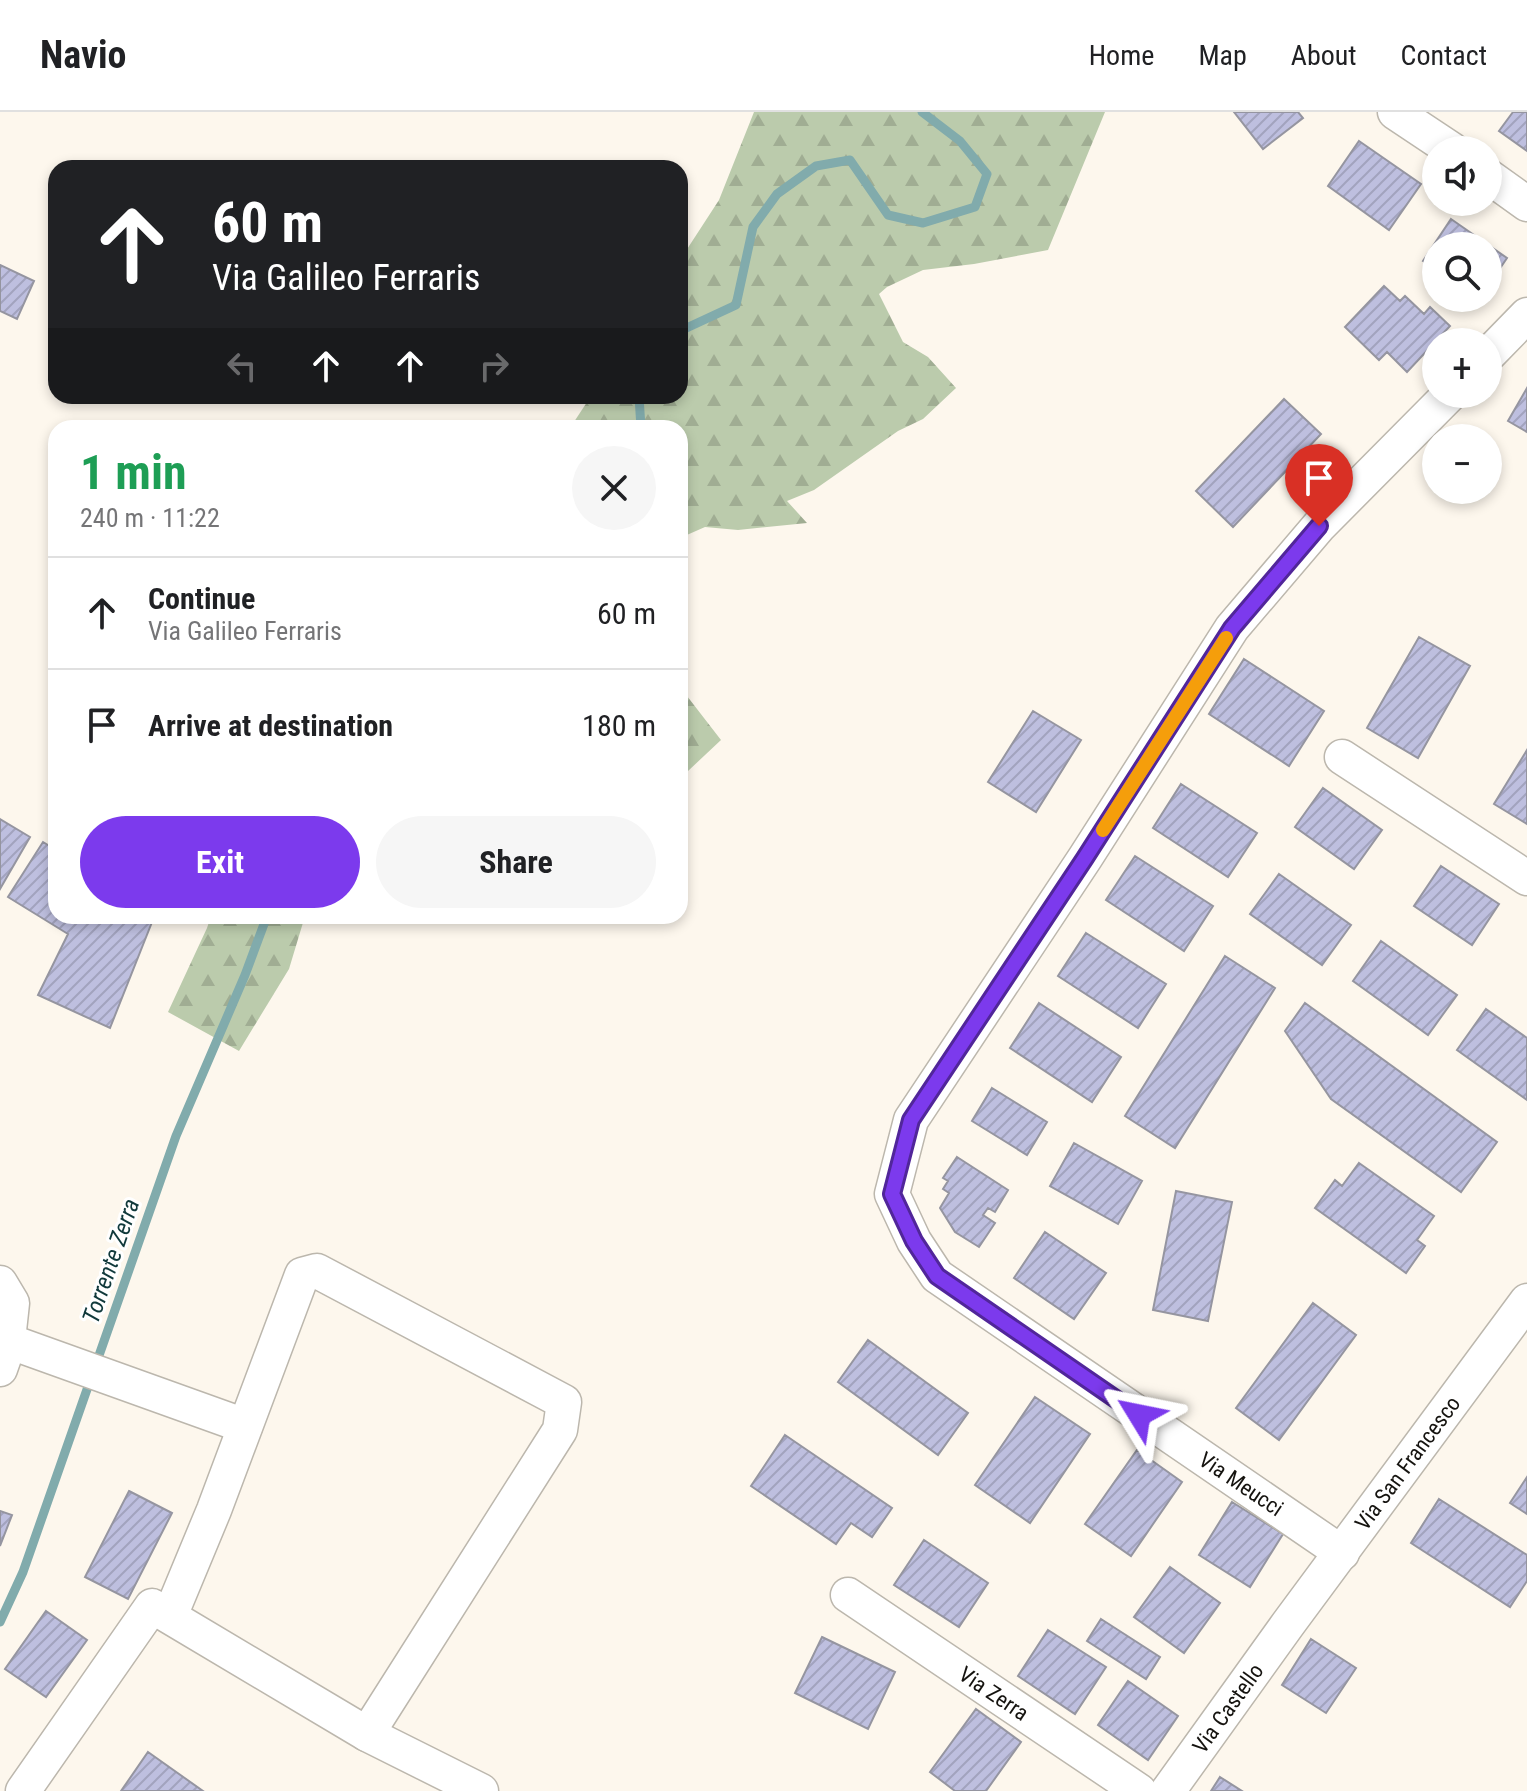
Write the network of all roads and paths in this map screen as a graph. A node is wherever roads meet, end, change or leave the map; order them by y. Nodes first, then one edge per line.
1 (1395, 112) edge
2 (1431, 136) edge
3 (1502, 186) edge
4 (1527, 204) edge
5 (1527, 315) edge
6 (1502, 341) edge
7 (1436, 408) edge
8 (1342, 757) dead end
9 (1527, 878) edge
10 (0, 1283) edge
11 (1527, 1301) edge
12 (4, 1355) edge
13 (245, 1426) junction
14 (1342, 1553) junction
15 (848, 1595) dead end
16 (170, 1616) junction
17 (1288, 1624) joint
18 (367, 1734) junction
19 (23, 1791) edge
20 (481, 1791) edge
21 (1139, 1791) edge
22 (1168, 1791) edge

1 - 2 street
3 - 4 street
5 - 6 street
7 - 14 street, Via Meucci
8 - 9 street
10 - 12 street
11 - 14 street, Via San Francesco
12 - 13 street
13 - 16 street
13 - 18 street
14 - 17 street, Via San Francesco
15 - 21 street, Via Zerra
16 - 18 street
16 - 19 street
17 - 22 street, Via Castello
18 - 20 street

